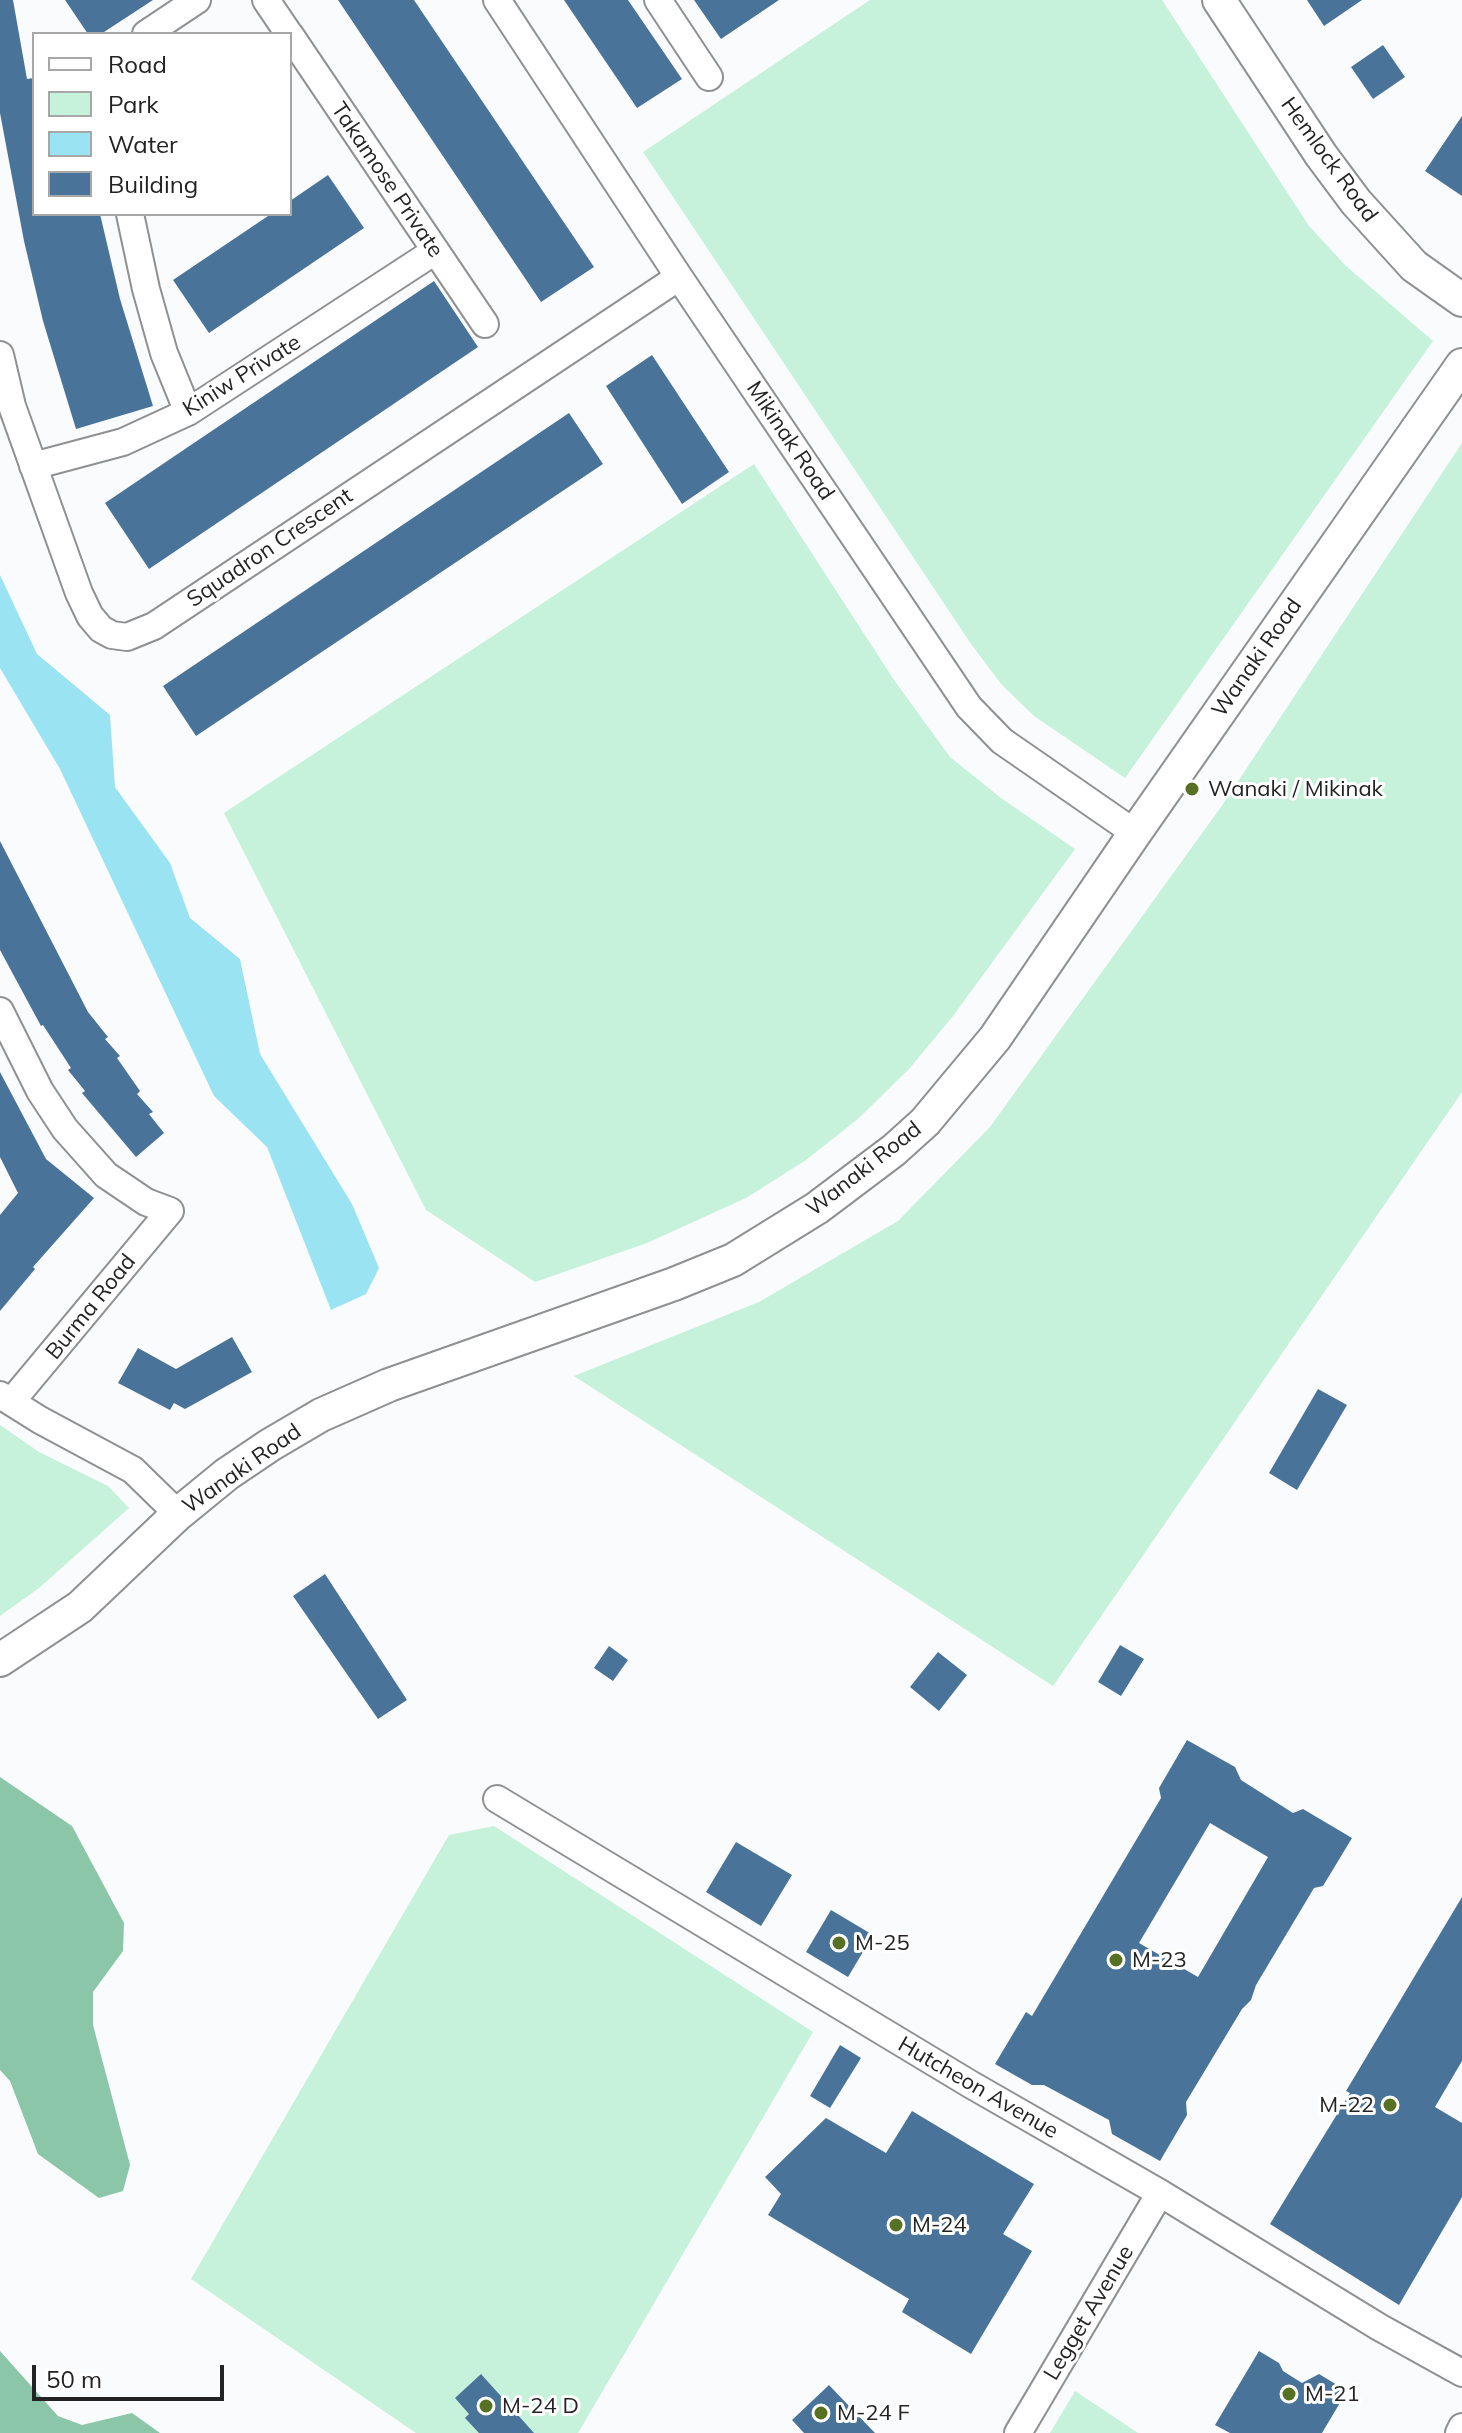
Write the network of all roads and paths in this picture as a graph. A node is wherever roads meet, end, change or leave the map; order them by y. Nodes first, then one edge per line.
1 (197, 0) edge
2 (266, 0) edge
3 (497, 0) edge
4 (658, 0) edge
5 (1219, 0) edge
6 (149, 32) edge
7 (288, 32) edge
8 (292, 38) edge
9 (709, 77) dead end
10 (130, 216) edge
11 (435, 251) junction
12 (679, 277) junction
13 (1462, 300) edge
14 (485, 324) dead end
15 (0, 355) edge
16 (1462, 365) edge
17 (188, 412) junction
18 (33, 466) junction
19 (1135, 833) junction
20 (0, 1011) edge
21 (5, 1398) edge
22 (178, 1514) junction
23 (0, 1660) edge
24 (497, 1799) dead end
25 (1160, 2193) junction
26 (1462, 2373) edge
27 (1462, 2427) edge
28 (1018, 2433) edge
29 (1459, 2433) edge

1 - 6 street
2 - 7 street, Takamose Private
3 - 12 street, Mikinak Road
4 - 9 street
5 - 13 street, Hemlock Road
8 - 11 street, Takamose Private
10 - 17 street
11 - 14 street, Takamose Private
11 - 17 street, Kiniw Private
12 - 18 street, Squadron Crescent
12 - 19 street, Mikinak Road
15 - 18 street, Squadron Crescent
16 - 19 street, Wanaki Road
17 - 18 street, Kiniw Private
19 - 22 street, Wanaki Road
20 - 21 street, Burma Road
21 - 22 street
22 - 23 street, Wanaki Road
24 - 25 street, Hutcheon Avenue
25 - 26 street, Hutcheon Avenue
25 - 28 street, Legget Avenue
27 - 29 street

